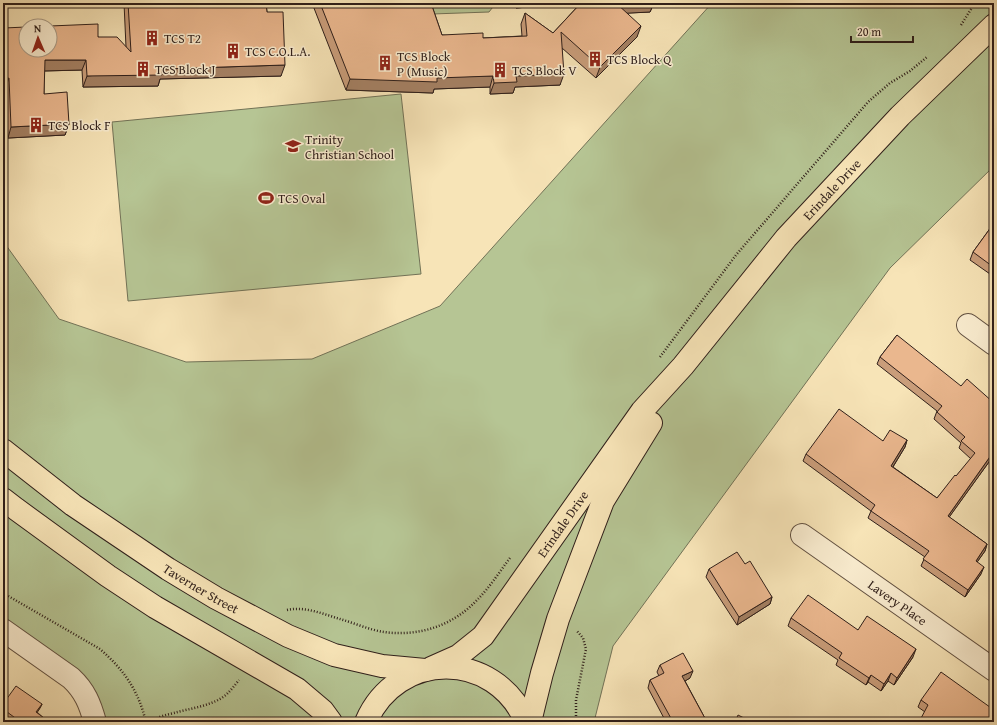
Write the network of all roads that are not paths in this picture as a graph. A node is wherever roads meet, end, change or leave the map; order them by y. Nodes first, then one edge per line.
1 (994, 25) edge
2 (968, 325) dead end
3 (994, 344) edge
4 (683, 366) junction
5 (3, 450) edge
6 (3, 499) edge
7 (802, 535) dead end
8 (3, 630) edge
9 (428, 669) junction
10 (994, 670) edge
11 (95, 722) edge
12 (331, 722) edge
13 (366, 722) edge
14 (526, 722) edge
15 (530, 722) edge

1 - 4 main road, Erindale Drive
2 - 3 street
4 - 9 main road, Erindale Drive
4 - 15 main road, Erindale Drive
5 - 9 main road, Taverner Street
6 - 12 main road
7 - 10 street, Lavery Place
8 - 11 street
9 - 13 main road
9 - 14 main road

